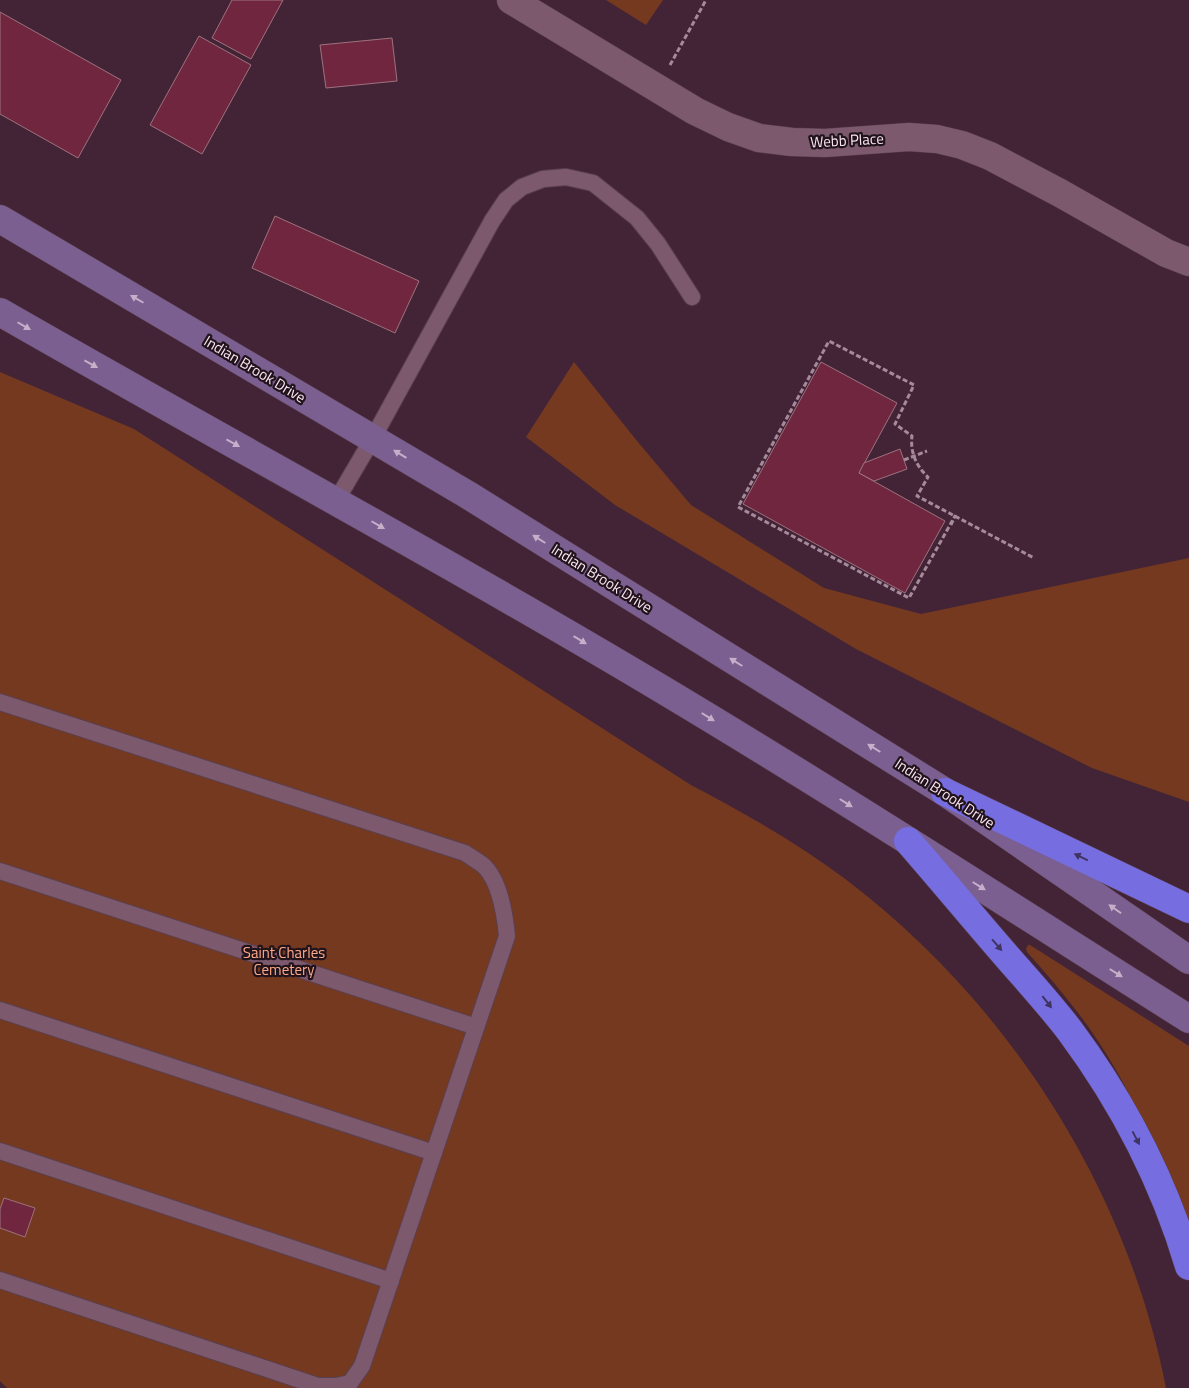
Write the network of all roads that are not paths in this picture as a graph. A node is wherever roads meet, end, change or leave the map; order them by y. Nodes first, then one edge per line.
1 (511, 0) edge
2 (0, 219) edge
3 (1189, 262) edge
4 (692, 297) dead end
5 (0, 312) edge
6 (373, 438) junction
7 (336, 501) junction
8 (0, 702) edge
9 (945, 792) junction
10 (908, 841) junction
11 (0, 871) edge
12 (1189, 909) edge
13 (1189, 960) edge
14 (0, 1010) edge
15 (1189, 1019) edge
16 (476, 1027) junction
17 (0, 1151) edge
18 (434, 1154) junction
19 (1189, 1266) edge
20 (0, 1280) edge
21 (391, 1280) junction

1 - 3 street, Webb Place
6 -> 2 main road, Indian Brook Drive
4 - 6 lane
5 -> 7 main road
6 - 7 lane
9 -> 6 main road, Indian Brook Drive
7 -> 10 main road
8 - 16 lane
12 -> 9 highway
13 -> 9 main road, Indian Brook Drive
10 -> 15 main road
10 -> 19 highway
11 - 16 lane
14 - 18 lane
16 - 18 lane
17 - 21 lane
18 - 21 lane
20 - 21 lane

